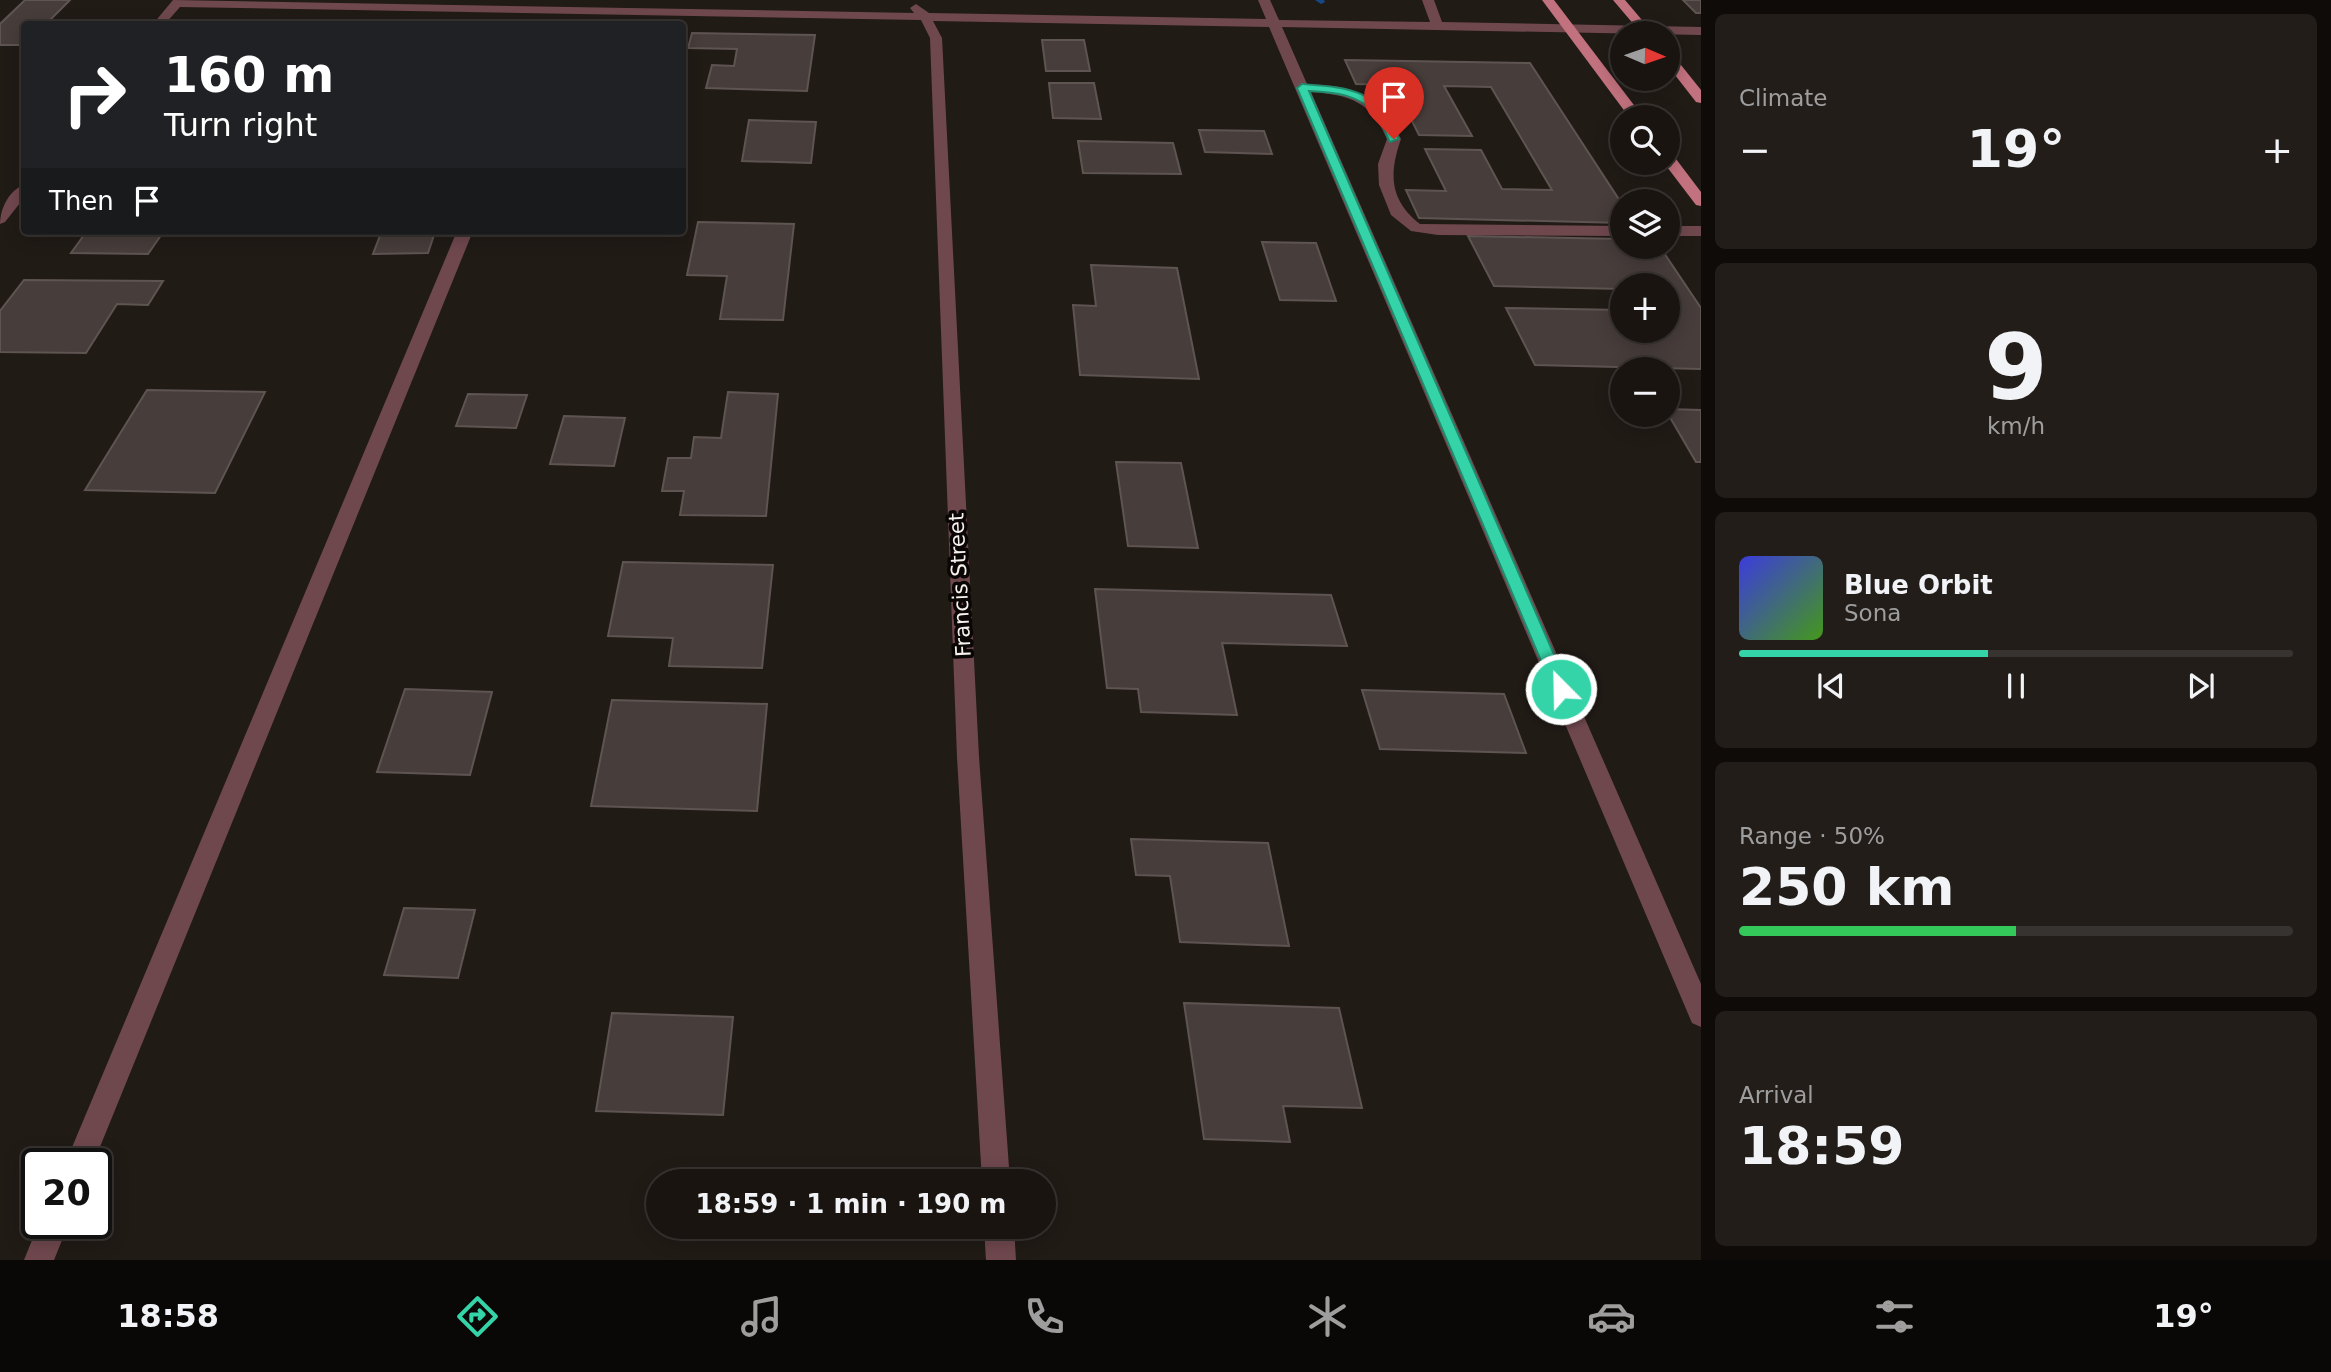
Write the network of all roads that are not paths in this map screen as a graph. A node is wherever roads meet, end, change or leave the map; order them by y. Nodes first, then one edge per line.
1 (907, 0) edge
2 (1264, 0) edge
3 (1428, 0) edge
4 (1548, 0) edge
5 (1619, 0) edge
6 (178, 1) edge
7 (509, 4) edge
8 (557, 9) junction
9 (924, 15) junction
10 (161, 21) edge
11 (552, 21) edge
12 (1637, 21) edge
13 (1274, 22) junction
14 (1437, 25) junction
15 (1568, 28) junction
16 (1610, 30) edge
17 (1680, 31) edge
18 (1701, 31) edge
19 (1680, 73) edge
20 (1302, 88) junction
21 (1701, 99) edge
22 (1627, 105) edge
23 (1680, 174) edge
24 (21, 193) edge
25 (1701, 202) edge
26 (0, 219) edge
27 (1610, 231) edge
28 (1680, 231) edge
29 (1701, 231) edge
30 (463, 235) edge
31 (1701, 1014) edge
32 (86, 1148) edge
33 (995, 1169) edge
34 (48, 1239) edge
35 (1000, 1239) edge
36 (39, 1260) edge
37 (1001, 1260) edge

1 - 9 street, Francis Street
2 - 13 street
3 - 14 street
4 - 15 main road
5 - 12 main road
6 - 7 street
6 - 10 street
7 - 8 street
8 - 9 street
8 - 11 street
9 - 13 street
9 - 33 street, Francis Street
13 - 14 street
13 - 20 street
14 - 15 street
15 - 16 street
15 - 22 main road
17 - 18 street
19 - 21 main road
20 - 27 street
20 - 31 street
23 - 25 main road
24 - 26 street
28 - 29 street
30 - 32 street
34 - 36 street
35 - 37 street

